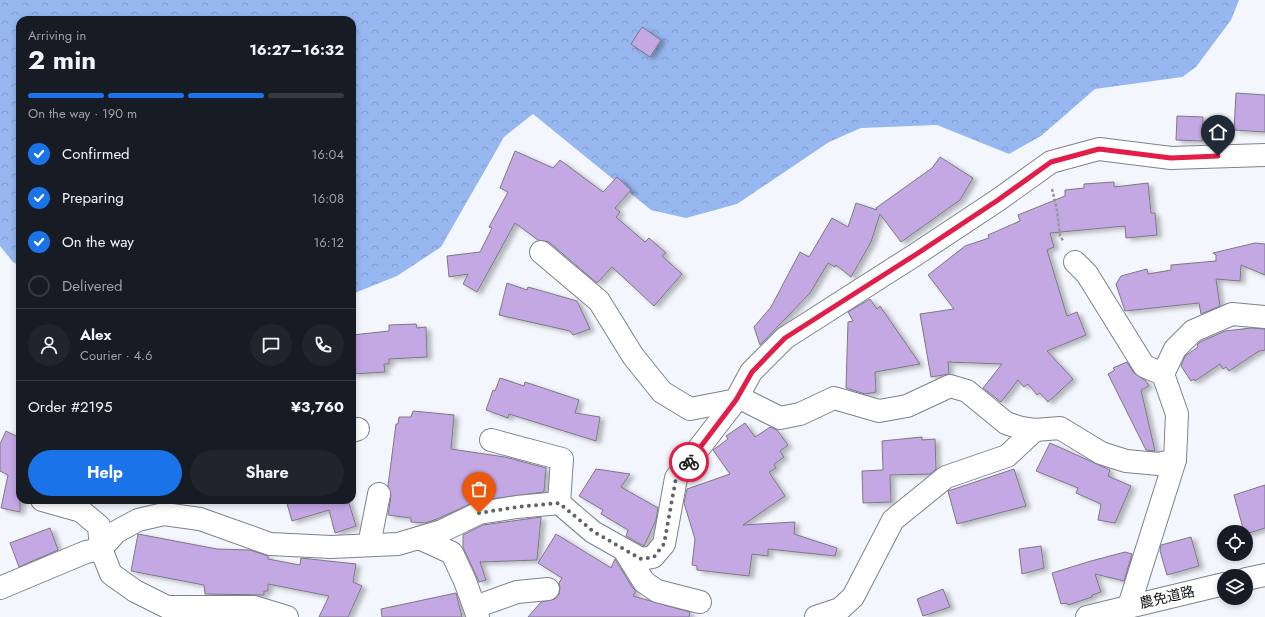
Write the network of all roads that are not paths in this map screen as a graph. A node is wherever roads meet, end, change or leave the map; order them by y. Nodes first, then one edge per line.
1 (1265, 155) edge
2 (541, 252) dead end
3 (1075, 262) road end
4 (1265, 317) edge
5 (1164, 374) junction
6 (736, 400) junction
7 (1035, 430) junction
8 (491, 440) dead end
9 (1175, 460) junction
10 (379, 494) dead end
11 (559, 503) junction
12 (58, 504) edge
13 (196, 510) edge
14 (419, 538) junction
15 (369, 545) junction
16 (623, 548) junction
17 (101, 549) junction
18 (1265, 575) edge
19 (1253, 578) edge
20 (1217, 586) edge
21 (0, 588) edge
22 (548, 589) dead end
23 (700, 602) dead end
24 (1116, 611) edge
25 (477, 612) edge
26 (287, 617) edge
27 (816, 617) edge
28 (1087, 617) edge

1 - 6 street
2 - 6 street
3 - 5 street
4 - 5 street
5 - 9 street
6 - 7 street
6 - 16 street
7 - 9 street
7 - 27 street
8 - 11 street
9 - 24 street
10 - 15 street
11 - 14 street
11 - 16 street
12 - 17 street
13 - 15 street
13 - 17 street
14 - 15 street
14 - 25 street
16 - 23 street
17 - 21 street
17 - 26 street
18 - 19 street
20 - 24 street, 農免道路
22 - 25 street
24 - 28 street, 農免道路

